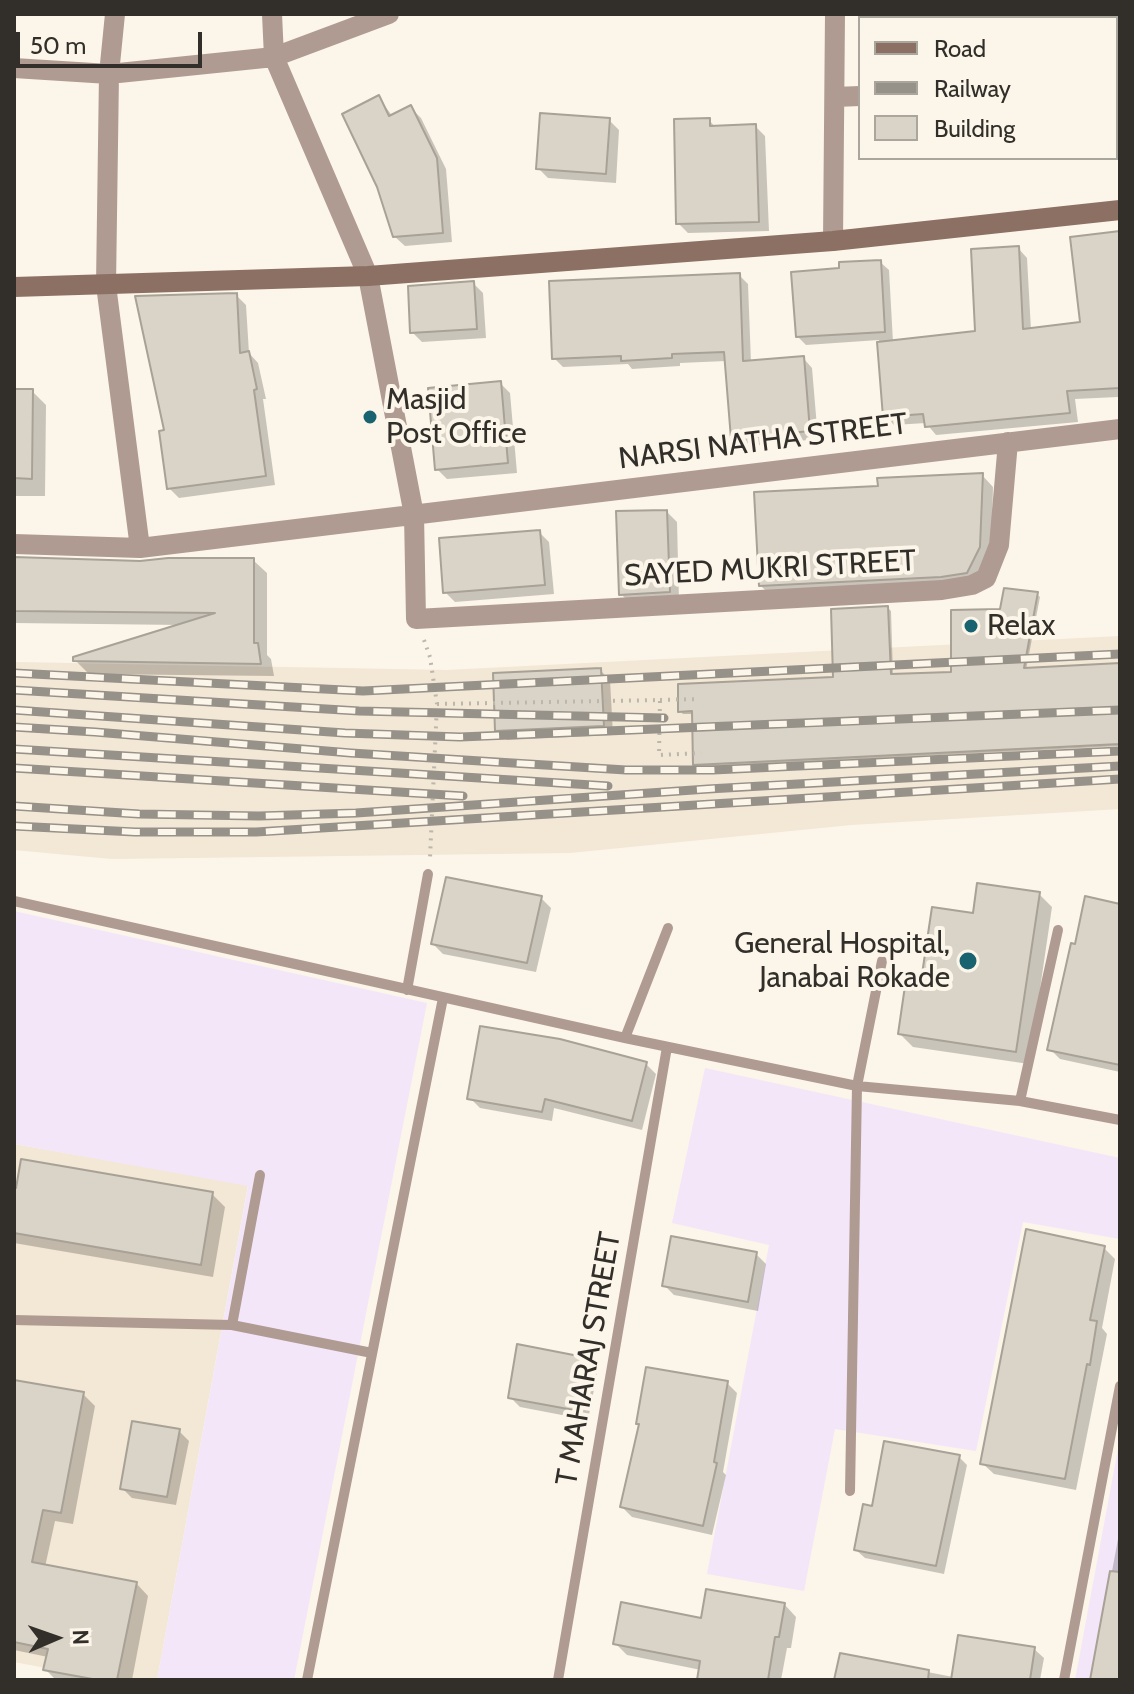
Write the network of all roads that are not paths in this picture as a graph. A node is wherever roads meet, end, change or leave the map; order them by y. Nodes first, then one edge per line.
1 (115, 14) edge
2 (272, 14) edge
3 (389, 14) edge
4 (835, 14) edge
5 (274, 57) junction
6 (14, 68) edge
7 (109, 74) junction
8 (858, 96) edge
9 (835, 97) junction
10 (1120, 210) edge
11 (833, 241) junction
12 (368, 276) junction
13 (106, 285) junction
14 (14, 287) edge
15 (1120, 429) edge
16 (1008, 442) junction
17 (414, 515) junction
18 (14, 544) edge
19 (140, 548) junction
20 (429, 868) road end
21 (14, 901) edge
22 (668, 928) dead end
23 (1058, 930) dead end
24 (882, 961) dead end
25 (407, 990) junction
26 (443, 998) junction
27 (625, 1038) junction
28 (667, 1047) junction
29 (857, 1086) junction
30 (1020, 1101) junction
31 (1120, 1120) edge
32 (260, 1175) dead end
33 (14, 1320) edge
34 (232, 1325) junction
35 (372, 1353) junction
36 (1120, 1386) edge
37 (850, 1491) dead end
38 (307, 1680) edge
39 (558, 1680) edge
40 (1064, 1680) edge

1 - 7 street
2 - 5 street
3 - 5 street
4 - 9 street
5 - 7 street
5 - 12 street
6 - 7 street
7 - 13 street
8 - 9 street
9 - 11 street
10 - 11 street
11 - 12 street
12 - 13 street
12 - 17 street
13 - 14 street
13 - 19 street
15 - 16 street, NARSI NATHA STREET
16 - 17 street, NARSI NATHA STREET
16 - 17 street, SAYED MUKRI STREET
17 - 19 street, NARSI NATHA STREET
18 - 19 street, NARSI NATHA STREET
20 - 25 lane
21 - 25 lane
22 - 27 lane
23 - 30 lane
24 - 29 lane
25 - 26 lane
26 - 27 lane
26 - 35 lane
27 - 28 lane
28 - 29 lane
28 - 39 lane, T MAHARAJ STREET
29 - 30 lane
29 - 37 lane
30 - 31 lane
32 - 34 lane
33 - 34 lane
34 - 35 lane
35 - 38 lane
36 - 40 lane

